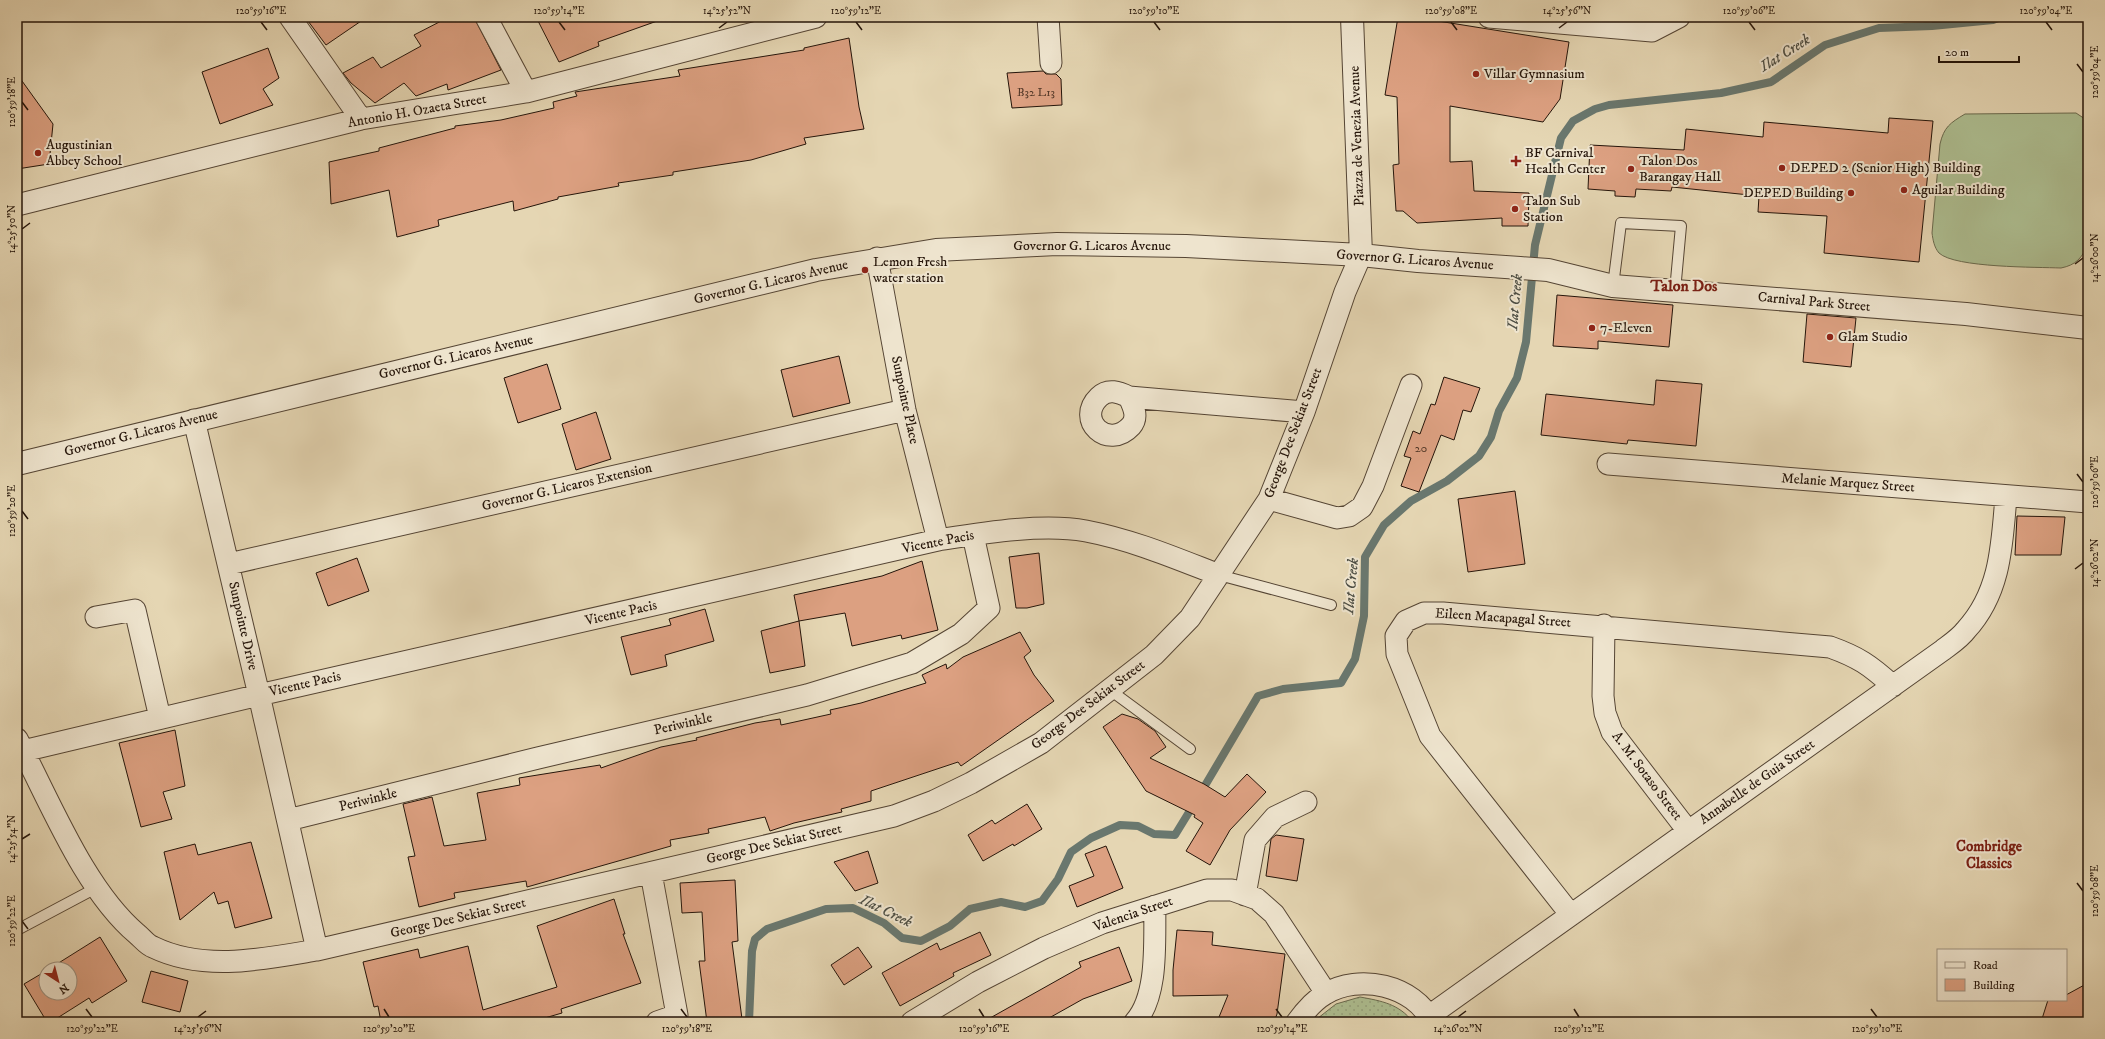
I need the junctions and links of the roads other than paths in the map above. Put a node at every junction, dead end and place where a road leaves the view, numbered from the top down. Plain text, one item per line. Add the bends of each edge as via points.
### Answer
1 (290, 17) edge
2 (486, 17) edge
3 (816, 17) edge
4 (1048, 17) edge
5 (1352, 17) edge
6 (1489, 17) edge
7 (1679, 17) edge
8 (1530, 19) edge
9 (1051, 63) dead end
10 (526, 92) junction
11 (361, 119) junction
12 (17, 205) edge
13 (1361, 255) junction
14 (877, 258) junction
15 (1542, 270) joint
16 (1613, 286) junction
17 (1675, 291) junction
18 (2088, 328) edge
19 (1411, 385) dead end
20 (1129, 397) dead end
21 (905, 410) junction
22 (1304, 412) junction
23 (194, 420) junction
24 (17, 464) edge
25 (1608, 464) dead end
26 (2006, 496) junction
27 (1269, 499) junction
28 (2088, 502) edge
29 (973, 535) junction
30 (938, 540) junction
31 (229, 564) junction
32 (1219, 575) junction
33 (1331, 605) dead end
34 (96, 617) dead end
35 (1604, 625) junction
36 (1893, 686) junction
37 (1110, 690) junction
38 (260, 695) junction
39 (160, 718) junction
40 (20, 745) edge
41 (1190, 749) dead end
42 (1306, 802) dead end
43 (288, 820) junction
44 (1688, 831) junction
45 (650, 873) junction
46 (96, 888) junction
47 (1245, 895) junction
48 (1155, 906) junction
49 (1571, 915) junction
50 (17, 930) edge
51 (317, 950) junction
52 (1326, 993) junction
53 (1430, 1019) edge
54 (657, 1022) edge
55 (912, 1022) edge
56 (1135, 1022) edge
57 (1297, 1022) edge

1 - 11 street
2 - 10 street
3 - 10 street, Antonio H. Ozaeta Street
4 - 9 street
5 - 13 street, Piazza de Venezia Avenue
6 - 8 street
7 - 8 street via 1652,31
10 - 11 street, Antonio H. Ozaeta Street
11 - 12 street, Antonio H. Ozaeta Street
13 - 14 street, Governor G. Licaros Avenue via 1186,246 1057,244 936,250
13 - 15 street, Governor G. Licaros Avenue
13 - 22 street, George Dee Sekiat Street via 1345,292
14 - 21 street, Sunpointe Place
14 - 23 street, Governor G. Licaros Avenue via 809,272
15 - 16 street, Carnival Park Street
16 - 17 street, Carnival Park Street
16 - 17 lane via 1621,223 1681,226
17 - 18 street, Carnival Park Street via 1966,314
19 - 27 street via 1373,486 1362,507 1349,516 1337,518
20 - 22 street
21 - 30 street, Sunpointe Place
21 - 31 street, Governor G. Licaros Extension
22 - 27 street, George Dee Sekiat Street
23 - 24 street, Governor G. Licaros Avenue
23 - 31 street, Sunpointe Drive
25 - 26 street, Melanie Marquez Street
26 - 28 street, Melanie Marquez Street
26 - 36 street, Annabelle de Guia Street via 2000,558 1994,584 1984,609 1966,631
27 - 32 street, George Dee Sekiat Street
29 - 30 street, Vicente Pacis
29 - 32 street, Vicente Pacis via 1038,529 1085,531 1141,545
29 - 43 street, Periwinkle via 989,608 960,634 912,663 806,695
30 - 38 street, Vicente Pacis
31 - 38 street, Sunpointe Drive
32 - 33 lane
32 - 37 street, George Dee Sekiat Street via 1190,618 1154,655
34 - 39 street via 134,610
35 - 36 street, Eileen Macapagal Street via 1830,647 1855,655
35 - 44 street, A. M. Sotaso Street via 1603,696 1605,713 1612,732
35 - 49 street, Eileen Macapagal Street via 1443,612 1424,613 1406,621 1396,636 1397,654 1430,736
36 - 44 street, Annabelle de Guia Street
37 - 41 lane
37 - 45 street, George Dee Sekiat Street via 1041,743 934,801 894,816
38 - 39 street, Vicente Pacis
38 - 43 street, Sunpointe Drive
39 - 40 street, Vicente Pacis
40 - 46 street, George Dee Sekiat Street
42 - 47 street via 1275,818 1256,840
43 - 51 street, Sunpointe Drive
44 - 49 street, Annabelle de Guia Street
45 - 51 street, George Dee Sekiat Street
45 - 54 street via 677,1015
46 - 50 lane
46 - 51 street, George Dee Sekiat Street via 126,925 152,947 187,958 240,962
47 - 48 street, Valencia Street via 1232,890 1207,890
47 - 52 street, Valencia Street via 1257,899 1274,914
48 - 55 street, Valencia Street via 1102,923 1044,948 978,982
48 - 56 street via 1150,992
49 - 53 street, Annabelle de Guia Street
52 - 53 street via 1353,984 1382,985 1408,996
52 - 57 street via 1308,1007

